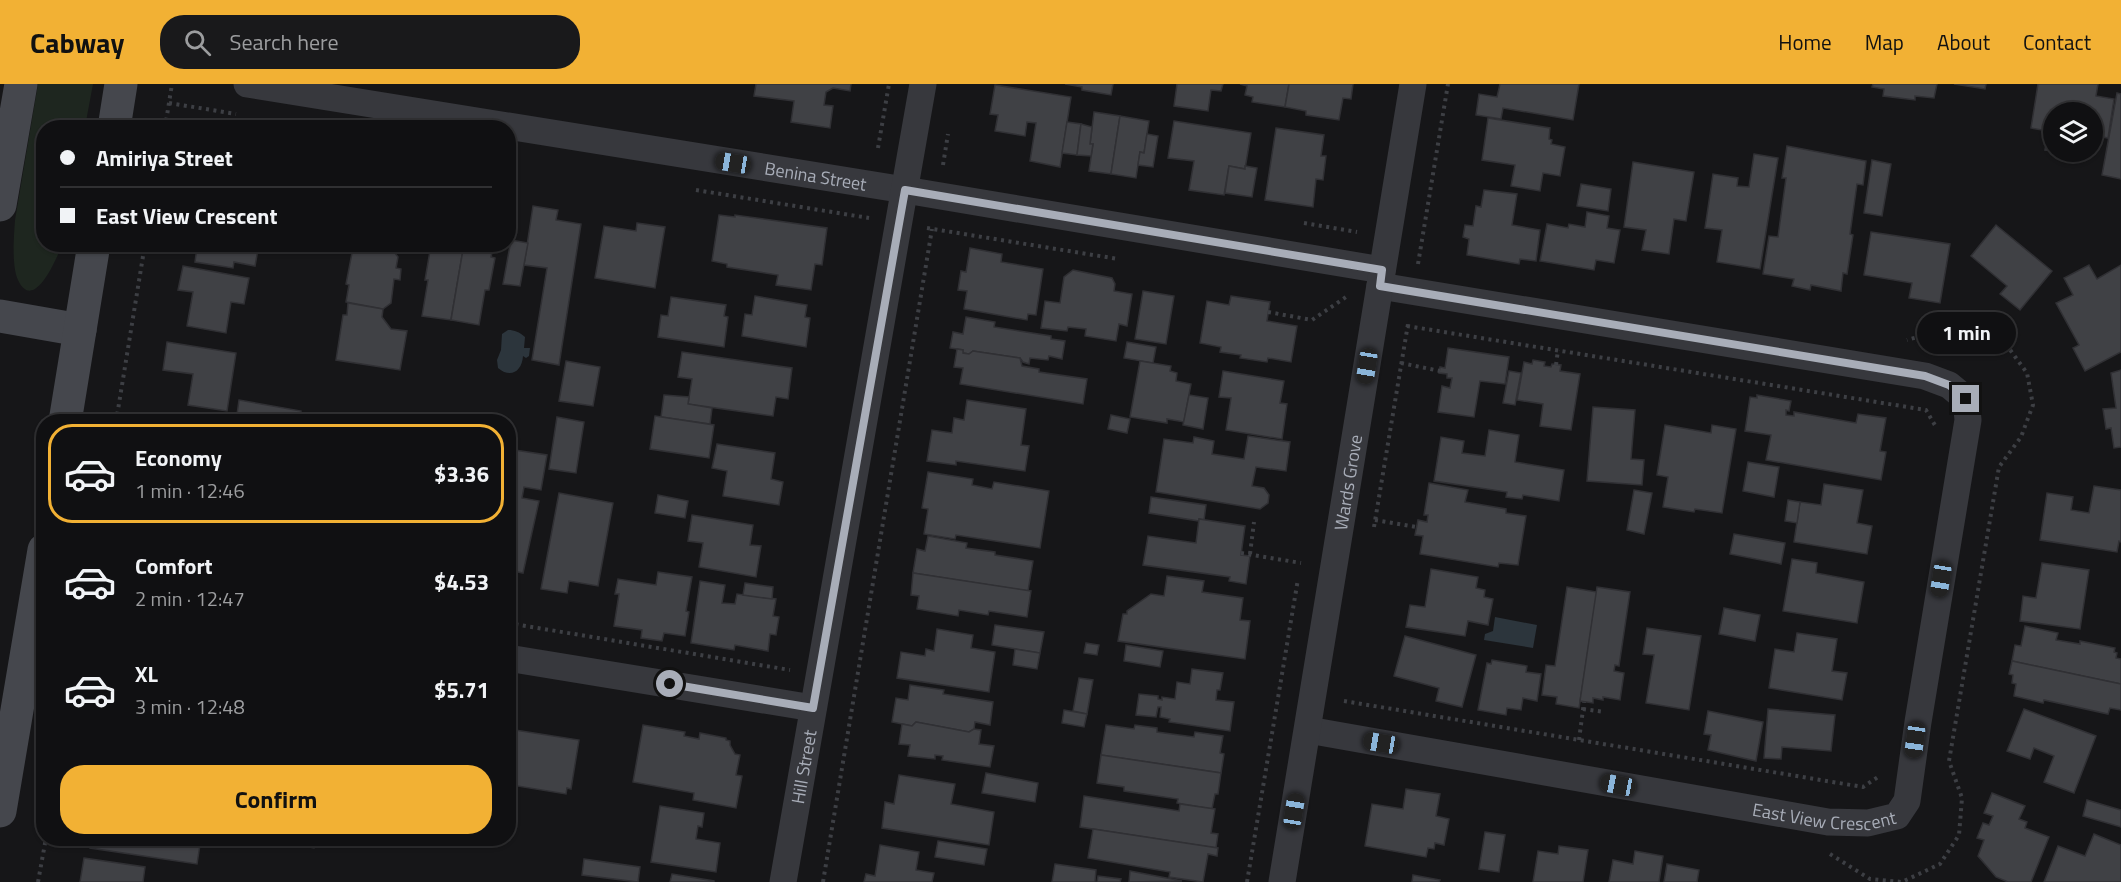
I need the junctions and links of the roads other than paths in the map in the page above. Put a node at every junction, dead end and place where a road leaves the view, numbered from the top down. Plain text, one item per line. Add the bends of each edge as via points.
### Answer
1 (21, 84) edge
2 (122, 84) edge
3 (247, 84) edge
4 (923, 84) edge
5 (1413, 84) edge
6 (115, 120) edge
7 (470, 120) edge
8 (516, 127) edge
9 (905, 190) junction
10 (0, 205) edge
11 (93, 252) edge
12 (1381, 278) junction
13 (0, 316) edge
14 (80, 330) junction
15 (66, 414) edge
16 (36, 605) edge
17 (516, 659) edge
18 (813, 708) junction
19 (1308, 730) junction
20 (0, 811) edge
21 (783, 882) edge
22 (1282, 882) edge

1 - 10 main road
2 - 6 main road
3 - 7 street, Benina Street
4 - 9 street, Hill Street
5 - 12 street, Wards Grove
8 - 9 street, Benina Street
9 - 12 street, Benina Street
9 - 18 street, Hill Street
11 - 14 main road
12 - 19 street, Wards Grove
12 - 19 street, East View Crescent via 1413,292 1925,376 1949,385 1966,399 1968,420 1907,801 1897,816 1868,823 1828,822
13 - 14 main road
14 - 15 main road
16 - 20 main road
17 - 18 street
18 - 21 street, Hill Street
19 - 22 street, Wards Grove

